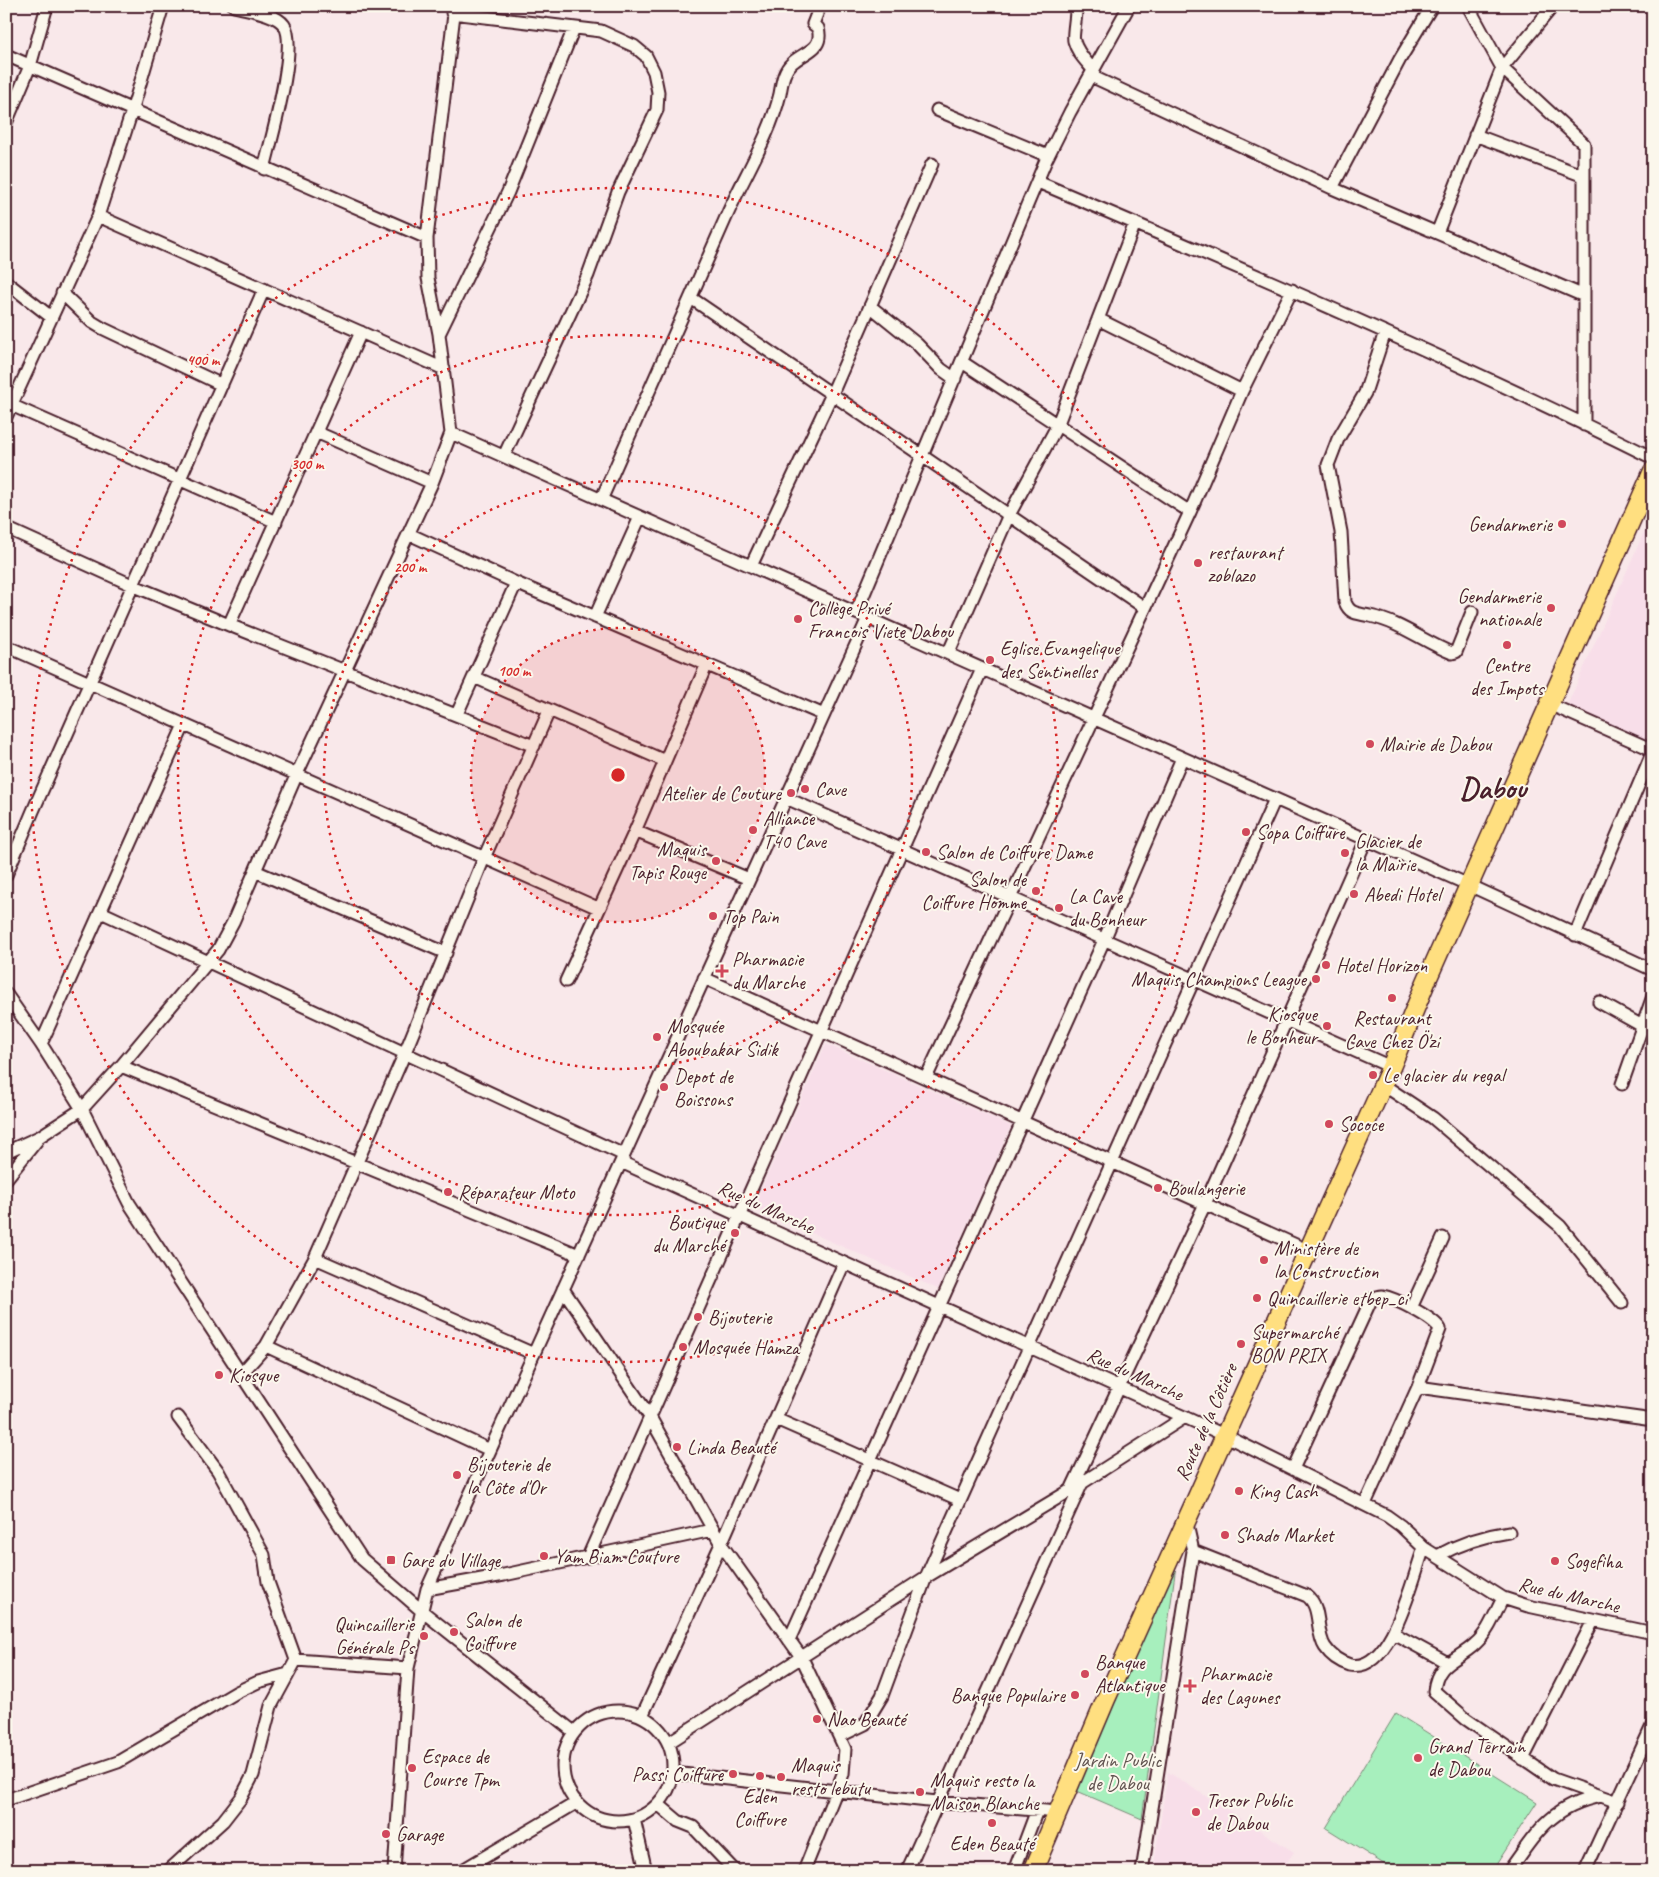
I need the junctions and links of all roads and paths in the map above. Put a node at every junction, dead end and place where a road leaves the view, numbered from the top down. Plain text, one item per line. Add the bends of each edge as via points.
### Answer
1 (46, 6) edge
2 (163, 6) edge
3 (234, 6) edge
4 (820, 6) edge
5 (1076, 6) edge
6 (1129, 6) edge
7 (1432, 6) edge
8 (1468, 6) edge
9 (1553, 6) edge
10 (453, 10) edge
11 (574, 28) junction
12 (6, 56) edge
13 (30, 66) junction
14 (1502, 68) junction
15 (1092, 73) junction
16 (937, 110) dead end
17 (132, 111) junction
18 (6, 123) edge
19 (1475, 134) junction
20 (1048, 156) junction
21 (932, 164) dead end
22 (264, 169) junction
23 (1584, 176) junction
24 (1038, 182) junction
25 (1332, 188) junction
26 (98, 216) junction
27 (1135, 223) junction
28 (1438, 233) junction
29 (427, 238) junction
30 (6, 282) edge
31 (264, 289) junction
32 (1292, 290) junction
33 (62, 293) junction
34 (1584, 296) junction
35 (691, 298) junction
36 (870, 306) junction
37 (51, 317) junction
38 (1098, 319) junction
39 (361, 332) junction
40 (1385, 332) junction
41 (439, 334) junction
42 (962, 362) junction
43 (444, 369) junction
44 (955, 378) junction
45 (222, 385) junction
46 (1242, 390) junction
47 (832, 396) junction
48 (11, 405) junction
49 (6, 417) edge
50 (1584, 424) junction
51 (1057, 426) junction
52 (316, 432) junction
53 (451, 433) junction
54 (504, 456) junction
55 (922, 457) junction
56 (1653, 458) edge
57 (1653, 471) edge
58 (181, 480) junction
59 (432, 484) junction
60 (602, 500) junction
61 (1190, 512) junction
62 (640, 516) junction
63 (1008, 517) junction
64 (276, 522) junction
65 (6, 528) edge
66 (409, 534) junction
67 (751, 566) junction
68 (516, 583) junction
69 (132, 585) junction
70 (1145, 608) junction
71 (1472, 612) dead end
72 (856, 613) junction
73 (595, 617) junction
74 (868, 618) junction
75 (228, 625) junction
76 (6, 646) edge
77 (948, 654) junction
78 (706, 666) junction
79 (982, 669) junction
80 (347, 670) junction
81 (474, 677) junction
82 (90, 682) junction
83 (1549, 704) junction
84 (549, 711) junction
85 (457, 714) junction
86 (824, 715) junction
87 (1093, 718) junction
88 (184, 725) junction
89 (534, 746) junction
90 (1653, 751) edge
91 (1182, 758) junction
92 (665, 761) junction
93 (296, 776) junction
94 (786, 798) junction
95 (1275, 799) junction
96 (635, 831) junction
97 (1366, 840) junction
98 (901, 850) junction
99 (484, 858) junction
100 (255, 871) junction
101 (6, 875) edge
102 (749, 879) junction
103 (1469, 885) junction
104 (1009, 898) junction
105 (598, 908) junction
106 (101, 912) junction
107 (1574, 935) junction
108 (1104, 940) junction
109 (446, 953) junction
110 (208, 963) junction
111 (1653, 970) edge
112 (704, 978) junction
113 (1194, 979) junction
114 (566, 981) dead end
115 (6, 994) edge
116 (1653, 996) edge
117 (1599, 1002) dead end
118 (11, 1013) edge
119 (1286, 1020) junction
120 (1642, 1026) junction
121 (821, 1031) junction
122 (1653, 1032) edge
123 (41, 1044) junction
124 (404, 1055) junction
125 (121, 1066) junction
126 (1390, 1067) junction
127 (926, 1078) junction
128 (1382, 1084) junction
129 (1622, 1084) dead end
130 (82, 1109) junction
131 (1021, 1121) junction
132 (39, 1137) junction
133 (6, 1152) edge
134 (623, 1158) junction
135 (356, 1162) junction
136 (1113, 1162) junction
137 (6, 1178) edge
138 (1205, 1204) junction
139 (739, 1215) junction
140 (1443, 1238) dead end
141 (1307, 1250) junction
142 (579, 1255) junction
143 (315, 1258) junction
144 (844, 1263) junction
145 (564, 1289) junction
146 (1622, 1304) dead end
147 (938, 1306) junction
148 (1411, 1308) junction
149 (266, 1346) junction
150 (1031, 1347) junction
151 (534, 1354) junction
152 (242, 1373) junction
153 (1119, 1387) junction
154 (1418, 1387) junction
155 (178, 1417) dead end
156 (650, 1417) junction
157 (1185, 1417) junction
158 (776, 1419) junction
159 (1653, 1420) edge
160 (1224, 1435) junction
161 (490, 1450) junction
162 (870, 1460) junction
163 (1293, 1469) junction
164 (1082, 1483) junction
165 (1071, 1490) junction
166 (960, 1500) junction
167 (1365, 1504) junction
168 (1186, 1519) junction
169 (712, 1530) junction
170 (1509, 1532) dead end
171 (721, 1544) junction
172 (1424, 1548) junction
173 (1193, 1551) junction
174 (1437, 1556) junction
175 (588, 1557) junction
176 (926, 1577) junction
177 (427, 1589) junction
178 (1503, 1598) junction
179 (422, 1611) junction
180 (1593, 1621) junction
181 (1393, 1633) junction
182 (1653, 1633) edge
183 (789, 1640) junction
184 (802, 1658) junction
185 (296, 1660) junction
186 (1446, 1662) junction
187 (408, 1668) junction
188 (288, 1674) junction
189 (642, 1716) junction
190 (1653, 1724) edge
191 (574, 1732) junction
192 (840, 1736) junction
193 (668, 1743) junction
194 (1523, 1759) junction
195 (673, 1773) junction
196 (834, 1790) junction
197 (1605, 1796) junction
198 (6, 1800) edge
199 (937, 1802) junction
200 (1618, 1802) junction
201 (576, 1803) junction
202 (658, 1804) junction
203 (1037, 1810) junction
204 (1058, 1812) junction
205 (634, 1819) junction
206 (1021, 1854) junction
207 (1035, 1867) edge
208 (168, 1871) edge
209 (394, 1871) edge
210 (461, 1871) edge
211 (646, 1871) edge
212 (735, 1871) edge
213 (804, 1871) edge
214 (907, 1871) edge
215 (1014, 1871) edge
216 (1142, 1871) edge
217 (1509, 1871) edge
218 (1585, 1871) edge

1 - 13 street
2 - 17 street
3 - 22 street via 267,15 283,24 288,31 287,70
4 - 35 street via 813,24 820,35 817,47 792,63 784,75 777,107
5 - 15 street via 1073,40
6 - 15 street
7 - 25 street via 1400,59
8 - 14 street
9 - 14 street
10 - 11 street
10 - 29 street
11 - 41 street via 508,192
11 - 54 street via 601,31 634,46 646,56 656,78 657,110 618,192 588,274
12 - 13 street
13 - 17 street
13 - 18 street
14 - 19 street
14 - 23 street via 1584,144
15 - 20 street
15 - 25 street
16 - 20 street
17 - 22 street
17 - 26 street
19 - 23 street
19 - 28 street
20 - 24 street
21 - 36 street
22 - 29 street
23 - 34 street
24 - 27 street
24 - 42 street
25 - 28 street
26 - 31 street
26 - 33 street
27 - 32 street
27 - 38 street
28 - 34 street
29 - 41 street via 428,278
30 - 37 street
31 - 39 street
31 - 45 street
32 - 40 street
32 - 46 street
33 - 37 street
33 - 45 street via 102,328
34 - 50 street
35 - 47 street
35 - 60 street
36 - 44 street via 917,344 940,369
36 - 47 street
37 - 48 street
38 - 46 street
38 - 51 street
39 - 43 street
39 - 52 street
40 - 50 street
40 - 71 street via 1365,393 1338,439 1328,465 1340,532 1345,602 1354,613 1403,628 1452,653 1456,652
41 - 43 street
42 - 44 street
42 - 51 street
43 - 53 street
44 - 55 street
45 - 58 street
46 - 61 street
47 - 55 street
47 - 67 street
48 - 49 street
48 - 58 street
50 - 56 street
51 - 61 street
51 - 63 street
52 - 59 street
52 - 64 street
53 - 54 street
53 - 59 street
54 - 60 street
55 - 63 street
55 - 72 street
57 - 83 main road, Route de la Côtière
58 - 64 street
58 - 69 street
59 - 66 street
60 - 62 street
61 - 70 street
62 - 67 street
62 - 73 street
63 - 70 street
63 - 77 street
64 - 75 street
65 - 69 street
66 - 68 street
66 - 80 street
67 - 72 street
68 - 73 street
68 - 81 street
69 - 75 street
69 - 82 street
70 - 87 street
72 - 74 street
73 - 78 street
74 - 77 street
74 - 86 street
75 - 80 street
76 - 82 street
77 - 79 street
78 - 86 street
78 - 92 street
79 - 87 street
79 - 98 street
80 - 85 street
80 - 93 street
81 - 84 street
81 - 85 street
82 - 88 street
82 - 101 street
83 - 90 street
83 - 103 main road, Route de la Côtière
84 - 89 street
84 - 92 street
85 - 89 street
86 - 94 street
87 - 91 street
87 - 104 street
88 - 93 street
88 - 106 street
89 - 99 street
90 - 107 street
91 - 95 street
91 - 108 street
92 - 96 street
93 - 99 street
93 - 100 street
94 - 98 street
94 - 102 street
95 - 97 street
95 - 113 street
96 - 102 street
96 - 105 street
97 - 103 street
97 - 119 street
98 - 104 street
98 - 121 street
99 - 105 street
99 - 109 street
100 - 109 street
100 - 110 street via 233,922
102 - 112 street
103 - 107 street
103 - 126 main road, Route de la Côtière
104 - 108 street
104 - 127 street
105 - 114 street
106 - 110 street, Rue du Marche
106 - 123 street
107 - 111 street
108 - 113 street
108 - 131 street
109 - 124 street
110 - 124 street, Rue du Marche
110 - 125 street
112 - 121 street
112 - 134 street
113 - 119 street
113 - 136 street
115 - 118 street
116 - 120 street
117 - 120 street
118 - 123 street
119 - 126 street
119 - 138 street
120 - 122 street
120 - 129 street
121 - 127 street
121 - 139 street
123 - 130 street
124 - 134 street, Rue du Marche
124 - 135 street
125 - 130 street
125 - 135 street
126 - 128 main road, Route de la Côtière
127 - 131 street
128 - 141 main road, Route de la Côtière
128 - 146 street via 1433,1118 1560,1226
130 - 132 street
130 - 152 street via 129,1203
131 - 136 street
131 - 147 street
132 - 133 street
132 - 137 street
134 - 139 street, Rue du Marche
134 - 142 street
135 - 142 street
135 - 143 street
136 - 138 street
136 - 150 street
138 - 141 street
138 - 153 street
139 - 144 street, Rue du Marche
139 - 156 street
140 - 148 street
141 - 160 main road, Route de la Côtière
142 - 145 street
143 - 149 street
143 - 151 street
144 - 147 street, Rue du Marche
144 - 158 street
145 - 151 street
145 - 156 street
147 - 150 street, Rue du Marche
147 - 162 street
148 - 154 street via 1440,1329
148 - 163 street via 1384,1296 1371,1300
149 - 152 street
149 - 161 street
150 - 153 street, Rue du Marche
150 - 166 street
151 - 161 street
152 - 179 street via 362,1559
153 - 157 street, Rue du Marche
153 - 165 street
154 - 159 street
154 - 167 street
155 - 185 street via 218,1471 264,1555 271,1592
156 - 169 street
156 - 175 street
157 - 160 street, Rue du Marche
157 - 164 street
158 - 162 street
158 - 171 street
160 - 163 street, Rue du Marche
160 - 168 main road, Route de la Côtière
161 - 177 street
162 - 166 street
162 - 183 street
163 - 167 street, Rue du Marche
164 - 165 street
164 - 199 street
165 - 176 street
166 - 176 street
167 - 172 street, Rue du Marche via 1401,1526
168 - 173 street
168 - 204 main road, Route de la Côtière
169 - 171 street
169 - 175 street
170 - 174 street via 1475,1538
171 - 183 street
171 - 189 street
172 - 174 street, Rue du Marche
172 - 181 street
173 - 181 street via 1313,1600 1320,1638 1335,1658 1348,1664 1367,1663 1384,1648
173 - 216 street
174 - 178 street, Rue du Marche
175 - 177 street
176 - 184 street
176 - 192 street via 882,1696 865,1724
177 - 179 street
178 - 180 street, Rue du Marche
178 - 186 street via 1476,1644
179 - 187 street
179 - 191 street
180 - 182 street, Rue du Marche
180 - 194 street
181 - 186 street
183 - 184 street
184 - 192 street
184 - 193 street
185 - 187 street
185 - 188 street
186 - 194 street via 1434,1691
187 - 209 street
188 - 198 street via 237,1692 118,1762
188 - 208 street via 271,1706 253,1775 241,1798 222,1821
189 - 191 street via 624,1711 605,1712 588,1719
189 - 193 street via 658,1727
190 - 200 street
191 - 201 street via 565,1749 562,1768 566,1786
192 - 196 street via 846,1762
193 - 195 street
194 - 197 street via 1563,1784
195 - 196 street
195 - 202 street via 668,1790
196 - 199 street
196 - 213 street
197 - 200 street
197 - 217 street via 1577,1801 1557,1813 1529,1842
199 - 203 street
199 - 214 street
200 - 218 street
201 - 205 street via 602,1820
201 - 210 street
202 - 205 street
202 - 212 street via 678,1821 693,1827
203 - 204 street
203 - 206 street
204 - 207 main road, Route de la Côtière
205 - 211 street
206 - 207 street
206 - 215 street

